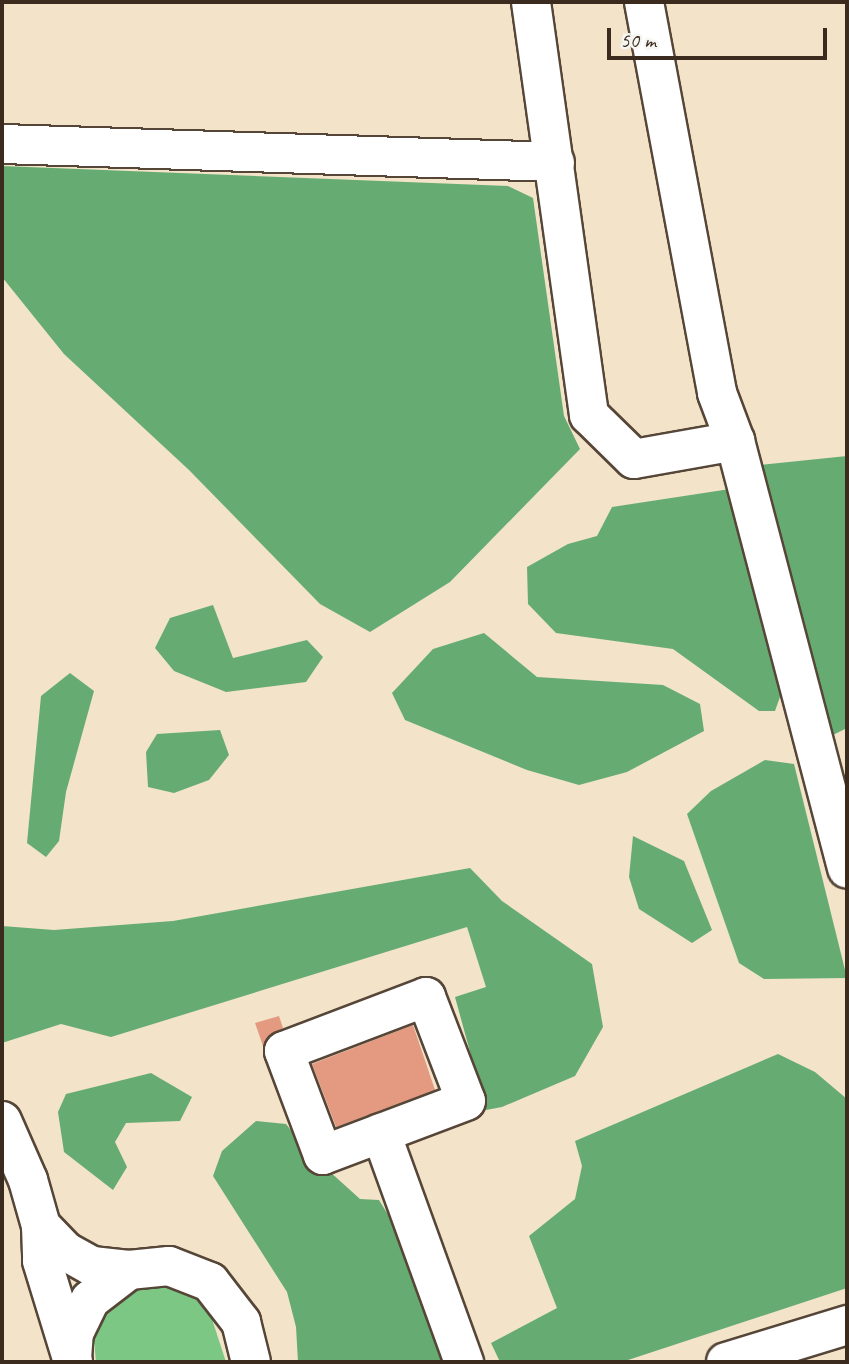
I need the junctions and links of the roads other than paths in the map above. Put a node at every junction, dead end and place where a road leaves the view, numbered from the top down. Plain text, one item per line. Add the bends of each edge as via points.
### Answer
1 (531, 2) edge
2 (644, 2) edge
3 (2, 144) edge
4 (555, 162) junction
5 (735, 441) junction
6 (847, 869) edge
7 (2, 1121) edge
8 (381, 1133) junction
9 (41, 1226) junction
10 (129, 1270) junction
11 (847, 1325) edge
12 (73, 1360) edge
13 (251, 1362) edge
14 (464, 1362) edge
15 (726, 1362) edge

1 - 4 street
2 - 5 street via 718,393
3 - 4 street
4 - 5 street via 589,415 634,459
5 - 6 street
7 - 9 street
8 - 8 street via 466,1101 426,997 284,1051 323,1155
8 - 14 street
9 - 10 street via 78,1261
9 - 12 street via 42,1261
10 - 12 street via 90,1300 74,1333
10 - 13 street via 169,1266 210,1282 241,1322
11 - 15 street

